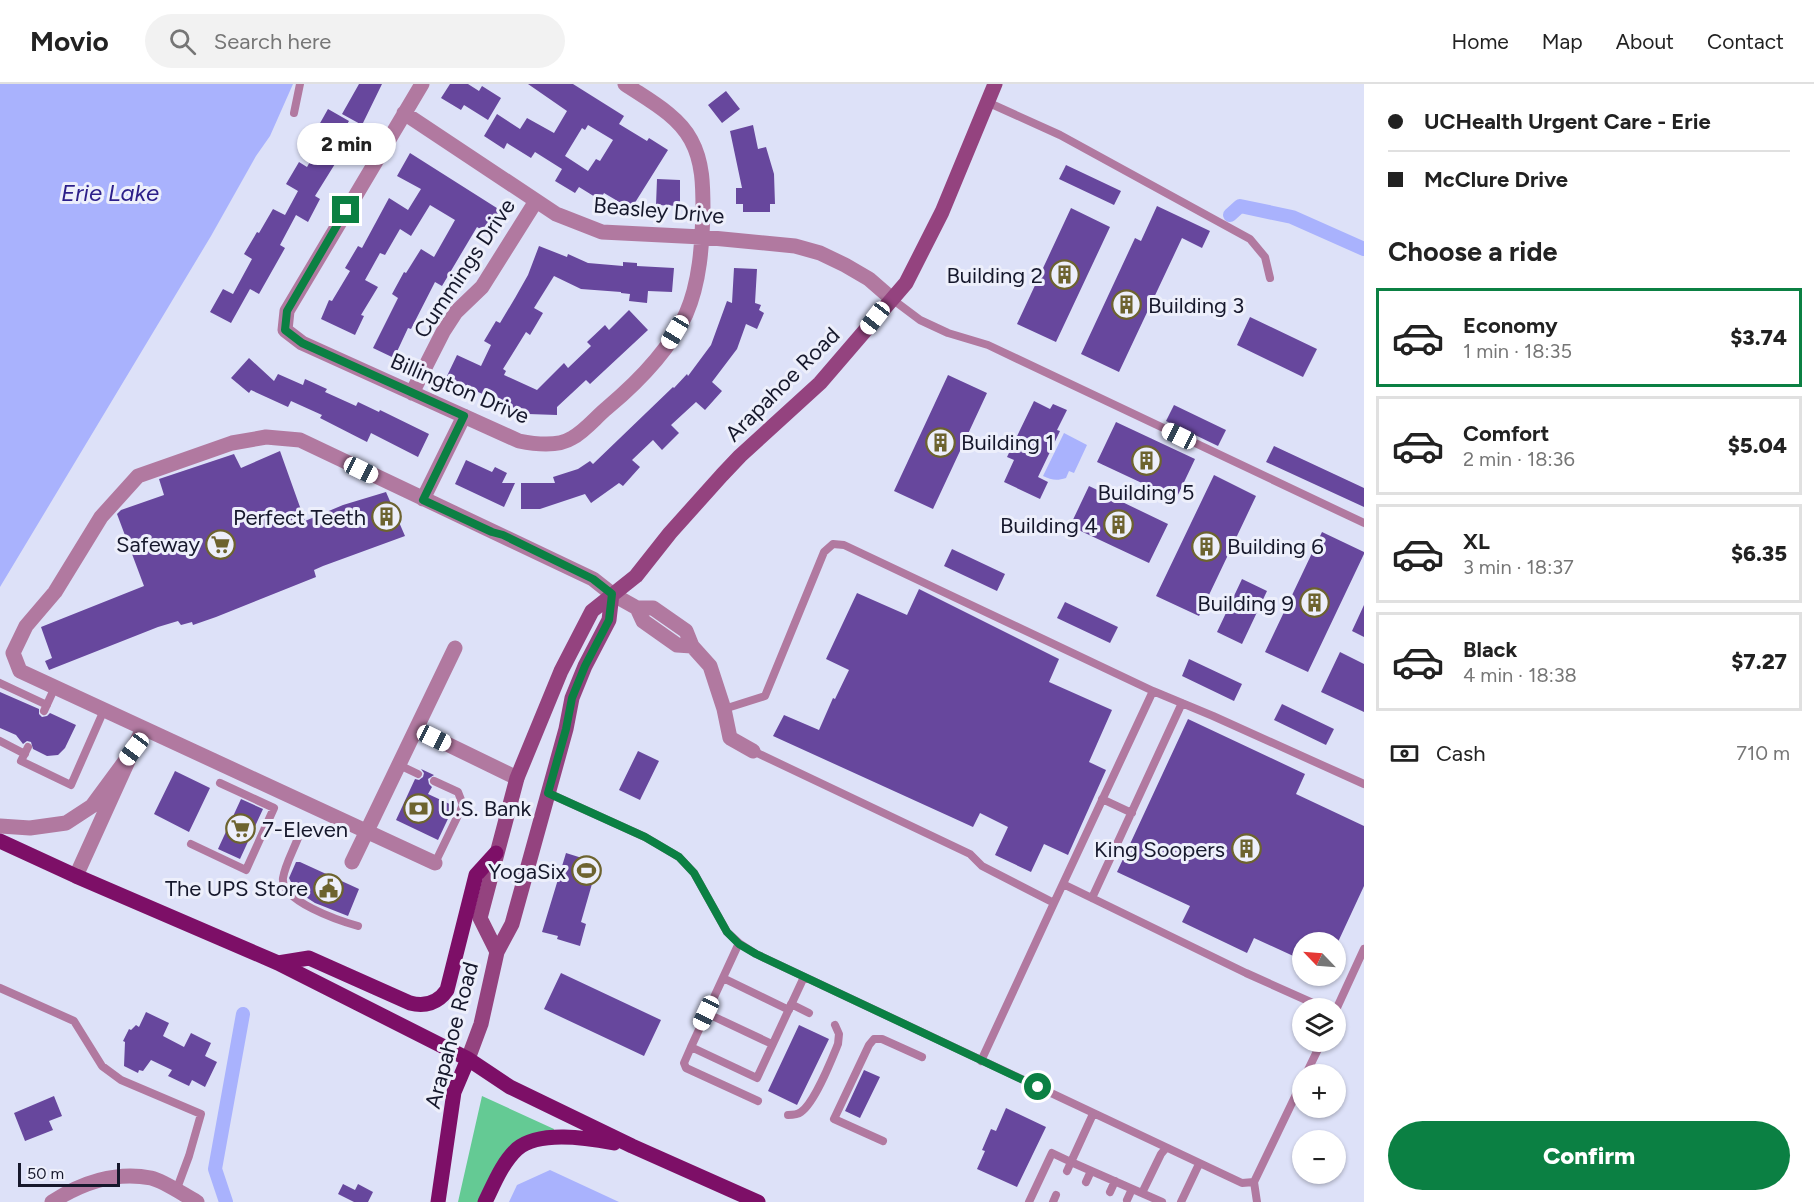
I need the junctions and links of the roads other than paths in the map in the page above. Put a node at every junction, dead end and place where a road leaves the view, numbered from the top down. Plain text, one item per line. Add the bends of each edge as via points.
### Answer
1 (300, 84) edge
2 (422, 84) edge
3 (625, 84) edge
4 (995, 84) edge
5 (987, 102) junction
6 (294, 112) dead end
7 (404, 113) junction
8 (536, 201) junction
9 (702, 237) junction
10 (1270, 278) dead end
11 (892, 299) junction
12 (412, 393) junction
13 (464, 416) junction
14 (423, 500) junction
15 (1364, 523) edge
16 (612, 594) junction
17 (455, 648) dead end
18 (0, 683) edge
19 (56, 687) junction
20 (1153, 691) junction
21 (1182, 703) junction
22 (724, 709) junction
23 (104, 710) junction
24 (143, 728) junction
25 (416, 729) junction
26 (0, 741) edge
27 (134, 749) junction
28 (753, 751) joint
29 (399, 765) junction
30 (418, 774) dead end
31 (517, 778) junction
32 (434, 781) dead end
33 (220, 783) dead end
34 (1364, 784) edge
35 (548, 793) junction
36 (1102, 800) junction
37 (1132, 813) junction
38 (0, 826) edge
39 (366, 832) junction
40 (298, 838) dead end
41 (0, 840) edge
42 (191, 844) dead end
43 (496, 853) junction
44 (352, 862) dead end
45 (435, 863) joint
46 (76, 876) junction
47 (1063, 884) junction
48 (1092, 898) junction
49 (1054, 903) junction
50 (358, 926) dead end
51 (739, 944) junction
52 (1364, 949) edge
53 (497, 952) junction
54 (278, 963) junction
55 (804, 977) junction
56 (723, 978) junction
57 (0, 988) edge
58 (1302, 998) edge
59 (1341, 998) edge
60 (790, 1007) junction
61 (706, 1013) junction
62 (809, 1013) dead end
63 (835, 1026) dead end
64 (772, 1044) junction
65 (691, 1047) junction
66 (922, 1057) dead end
67 (468, 1059) junction
68 (981, 1061) junction
69 (758, 1101) dead end
70 (1292, 1103) edge
71 (1094, 1114) junction
72 (788, 1115) dead end
73 (883, 1141) dead end
74 (632, 1146) junction
75 (1166, 1149) junction
76 (1071, 1162) junction
77 (1199, 1164) junction
78 (1067, 1171) dead end
79 (1091, 1171) junction
80 (1115, 1181) junction
81 (1086, 1182) dead end
82 (1254, 1182) junction
83 (1132, 1189) junction
84 (176, 1191) junction
85 (1110, 1192) dead end
86 (1142, 1193) junction
87 (1127, 1200) dead end
88 (1157, 1201) edge
89 (52, 1202) edge
90 (196, 1202) edge
91 (438, 1202) edge
92 (485, 1202) edge
93 (758, 1202) edge
94 (1029, 1202) edge
95 (1181, 1202) edge
96 (1257, 1202) edge

1 - 6 lane
2 - 7 street
3 - 9 street, Billington Drive via 673,118 690,138 703,182
4 - 5 main road, Arapahoe Road
5 - 10 lane via 1060,135 1250,239 1265,257
5 - 11 main road, Arapahoe Road via 927,244 906,283
7 - 8 street, Beasley Drive
7 - 12 street, Billington Drive via 287,311 285,330 302,343
8 - 9 street, Beasley Drive via 556,214 602,232
8 - 12 street, Cummings Drive via 482,287 456,312 443,332
9 - 11 street, Beasley Drive via 795,246 820,253 869,279
9 - 13 street, Billington Drive via 698,272 686,314 664,350 631,388 572,439 541,445 519,441
11 - 15 lane via 920,320 988,345
11 - 16 main road, Arapahoe Road via 833,370 740,456 636,576
12 - 13 street, Billington Drive
13 - 14 street
14 - 16 street via 593,579
14 - 19 street via 300,440 266,437 232,443 138,476 101,517 55,592 26,626 13,653 20,671
16 - 22 street via 637,608 643,621 677,645 693,646 710,666
16 - 31 main road, Arapahoe Road via 592,611 561,671
16 - 35 main road, Arapahoe Road via 609,620 572,698
17 - 25 street
18 - 19 lane via 46,708
19 - 23 street
20 - 21 lane
20 - 22 lane via 844,545 833,544 824,552 765,696
20 - 36 lane
21 - 34 lane
21 - 37 lane
22 - 28 street via 730,738
23 - 24 street
23 - 26 lane via 70,785 21,761 26,750
24 - 27 street
24 - 39 street
25 - 29 street
25 - 31 street
27 - 38 street via 92,806 66,823 30,828
27 - 46 street
28 - 49 lane via 970,854 982,866
29 - 30 lane
29 - 39 street
31 - 43 main road, Arapahoe Road
32 - 45 lane via 458,792 463,805
33 - 42 lane via 274,808 246,870
35 - 51 lane via 645,837 679,857 690,867 727,932
35 - 53 main road, Arapahoe Road via 512,924
36 - 37 lane
36 - 47 lane
37 - 48 lane
39 - 44 street
39 - 45 street
40 - 50 lane via 283,879 284,888 292,898
41 - 46 main road
43 - 53 main road, Arapahoe Road via 480,918
43 - 54 main road via 476,875 447,990 437,1000 421,1005 410,1003 309,958
46 - 54 main road
47 - 48 lane
47 - 49 lane
48 - 58 lane
49 - 68 lane
51 - 55 lane
51 - 56 lane
52 - 59 lane
53 - 67 main road, Arapahoe Road via 481,1024
54 - 67 main road
55 - 60 lane
55 - 68 lane
56 - 60 lane
56 - 61 lane
57 - 84 lane via 74,1021 102,1066 120,1080 201,1114
60 - 62 lane
60 - 64 lane
61 - 64 lane
61 - 65 lane
63 - 72 lane via 838,1044 811,1101 802,1112
64 - 65 lane via 757,1078
65 - 69 lane via 684,1063 686,1068
66 - 73 lane via 882,1039 874,1039 868,1045 834,1119
67 - 74 main road via 510,1087
67 - 91 main road, Arapahoe Road via 454,1092
68 - 71 lane
70 - 82 lane
71 - 75 lane
71 - 76 lane
74 - 92 main road via 545,1137 526,1143 505,1165
74 - 93 main road
75 - 77 lane
75 - 86 lane
76 - 78 lane
76 - 79 lane
76 - 94 lane via 1052,1153
77 - 82 lane via 1242,1183
77 - 95 lane
79 - 80 lane
79 - 81 lane
80 - 83 lane
80 - 85 lane
82 - 96 lane
83 - 86 lane
83 - 87 lane
84 - 89 street via 152,1178 124,1177 96,1180
84 - 90 street
86 - 88 lane

